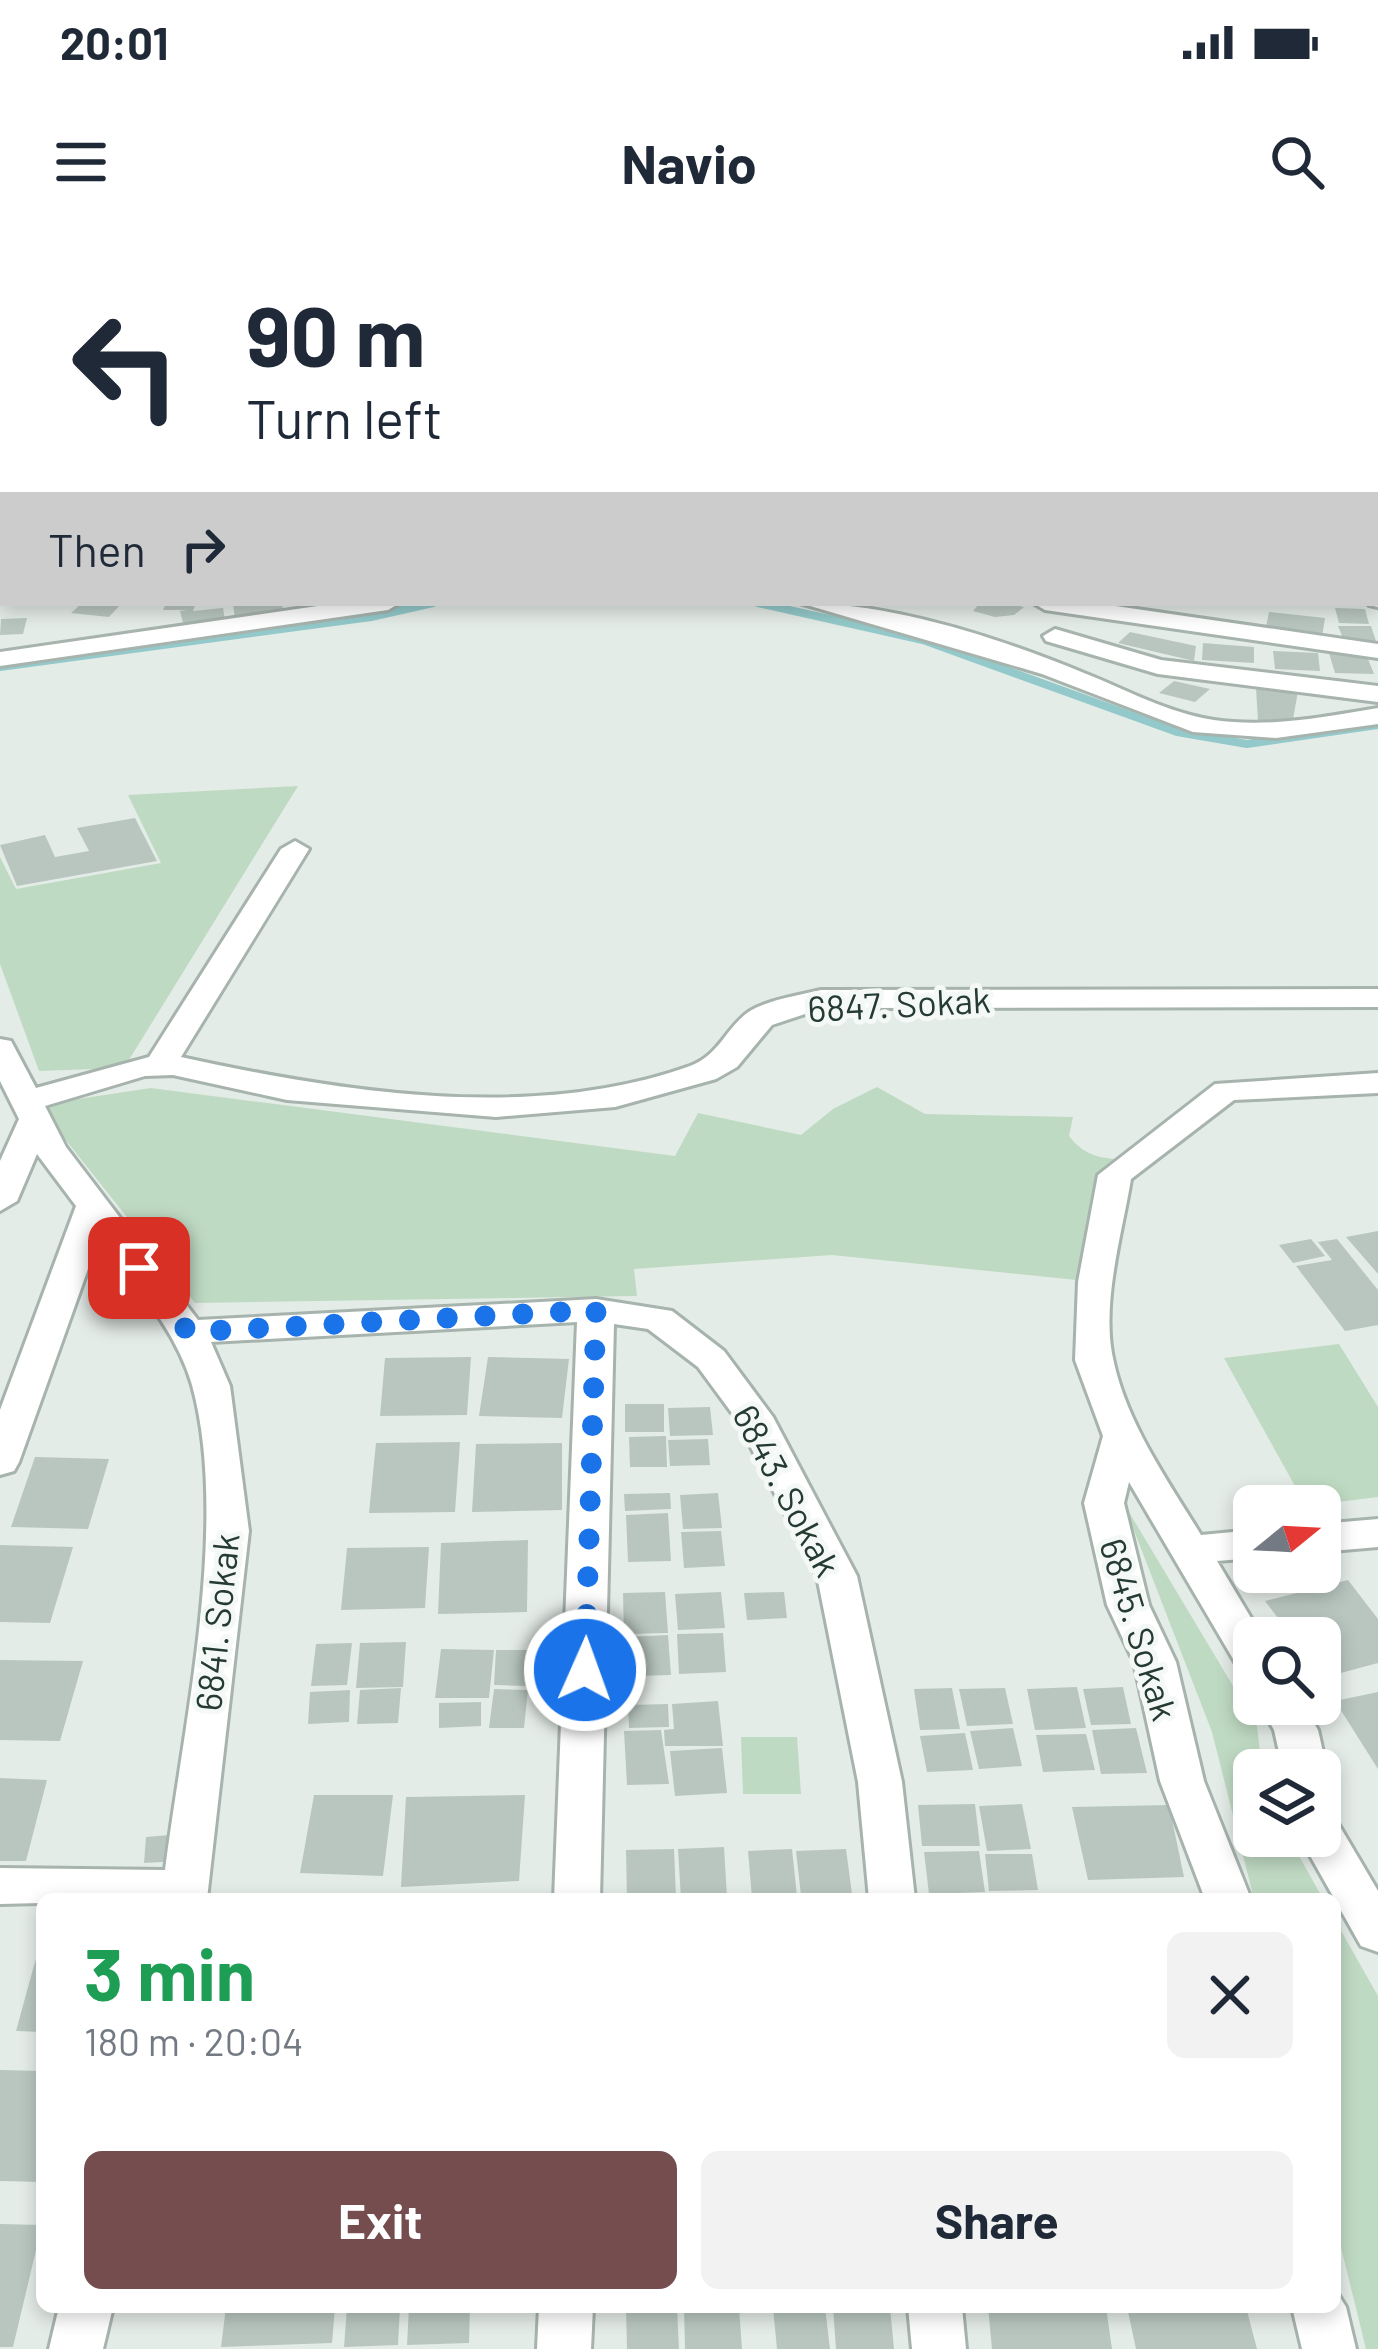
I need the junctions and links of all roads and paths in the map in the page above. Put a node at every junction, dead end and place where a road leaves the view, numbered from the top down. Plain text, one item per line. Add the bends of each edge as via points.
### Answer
1 (367, 606) edge
2 (825, 606) edge
3 (1066, 606) edge
4 (1055, 636) dead end
5 (1378, 651) edge
6 (0, 659) edge
7 (1378, 694) edge
8 (1378, 716) edge
9 (295, 849) dead end
10 (1378, 998) edge
11 (0, 1048) edge
12 (159, 1066) junction
13 (1378, 1083) edge
14 (30, 1111) junction
15 (0, 1202) edge
16 (93, 1206) junction
17 (596, 1310) junction
18 (188, 1332) junction
19 (1122, 1436) junction
20 (0, 1462) edge
21 (1378, 1533) edge
22 (1341, 1536) edge
23 (1233, 1546) edge
24 (1190, 1550) junction
25 (1233, 1623) edge
26 (1334, 1857) edge
27 (0, 1886) edge
28 (185, 1893) edge
29 (577, 1893) edge
30 (891, 1893) edge
31 (1226, 1893) edge
32 (1378, 1933) edge
33 (85, 2313) edge
34 (566, 2313) edge
35 (936, 2313) edge
36 (1320, 2313) edge
37 (76, 2349) edge
38 (564, 2349) edge
39 (939, 2349) edge
40 (1329, 2349) edge

1 - 6 street
2 - 8 street via 934,632 1214,728 1293,731
3 - 5 street
4 - 7 street via 1158,668
9 - 12 street
10 - 12 street, 6847. Sokak via 821,999 760,1018 726,1060 705,1072 615,1097 496,1107 287,1090 204,1068
11 - 14 street, 6841. Sokak
12 - 14 street, 6847. Sokak
13 - 19 street via 1226,1090 1114,1174 1096,1282 1094,1360
14 - 15 street
14 - 16 street, 6841. Sokak
16 - 18 street, 6841. Sokak
16 - 20 street
17 - 18 street, 6843. Sokak
17 - 29 street
17 - 30 street, 6843. Sokak via 659,1318 711,1359 754,1418 837,1576 880,1782
18 - 28 street, 6841. Sokak via 212,1386 230,1531
19 - 24 street
19 - 31 street, 6845. Sokak via 1104,1503 1128,1605 1155,1662 1182,1781
21 - 22 street
23 - 24 street
24 - 25 street
26 - 32 street
27 - 28 street
33 - 37 street
34 - 38 street
35 - 39 street
36 - 40 street

